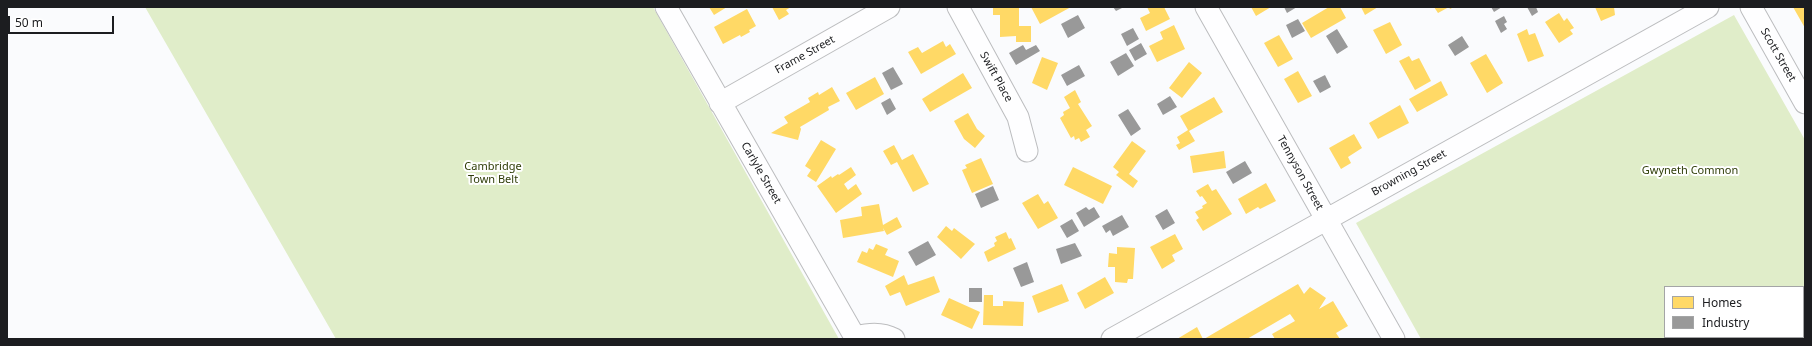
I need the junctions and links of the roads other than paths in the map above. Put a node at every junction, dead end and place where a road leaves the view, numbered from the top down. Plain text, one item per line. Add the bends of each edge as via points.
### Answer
1 (666, 7) edge
2 (889, 7) edge
3 (958, 7) edge
4 (1206, 7) edge
5 (1708, 7) edge
6 (1751, 7) edge
7 (1805, 102) edge
8 (720, 103) junction
9 (1027, 151) dead end
10 (1326, 219) junction
11 (855, 338) edge
12 (894, 339) edge
13 (1112, 339) edge
14 (1394, 339) edge

1 - 8 street, Carlyle Street
2 - 8 street, Frame Street
3 - 9 street, Swift Place via 1018,117
4 - 10 street, Tennyson Street
5 - 10 street, Browning Street
6 - 7 street, Scott Street
8 - 11 street, Carlyle Street
10 - 13 street, Browning Street
10 - 14 street, Tennyson Street
11 - 12 street via 869,334 888,335

